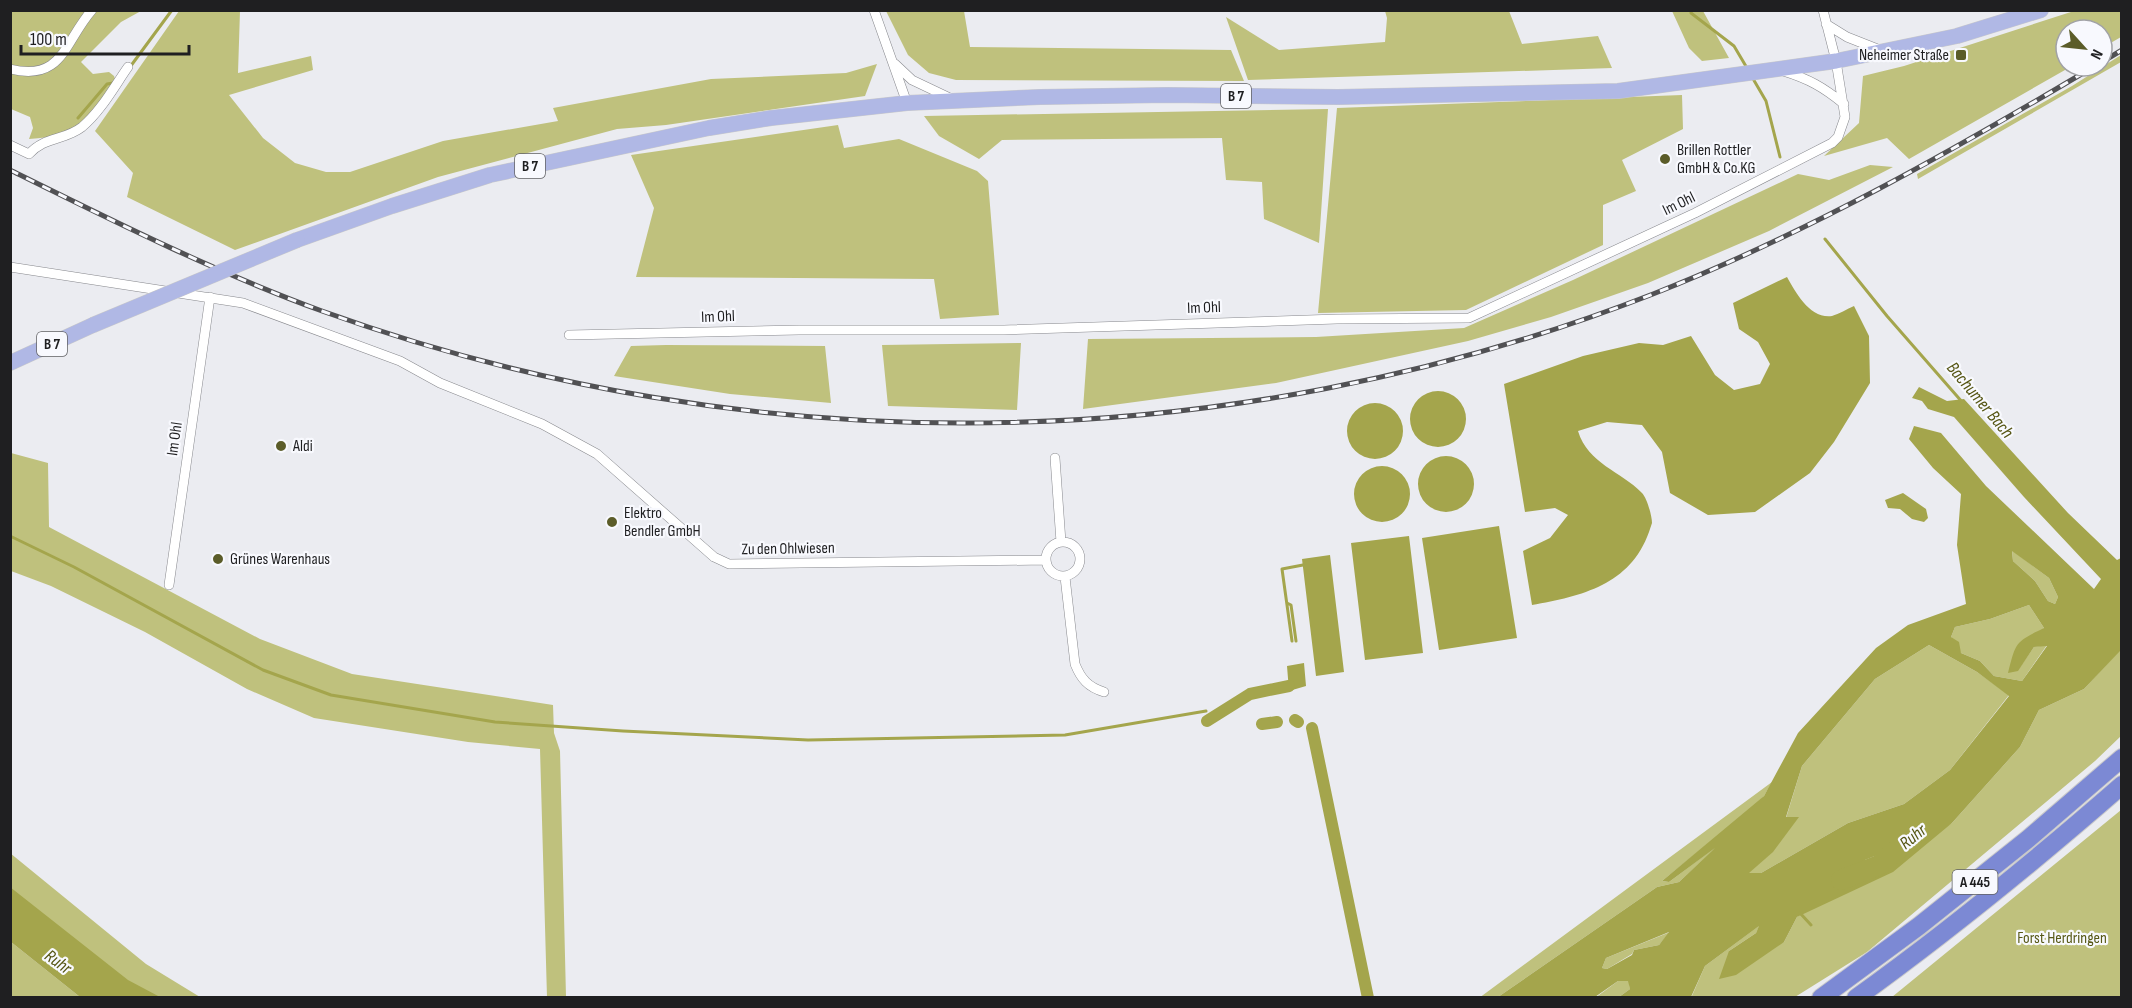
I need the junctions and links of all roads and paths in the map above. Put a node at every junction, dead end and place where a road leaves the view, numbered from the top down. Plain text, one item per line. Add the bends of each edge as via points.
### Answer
1 (92, 10) edge
2 (874, 10) edge
3 (1823, 10) edge
4 (2041, 10) edge
5 (1826, 24) junction
6 (1886, 51) junction
7 (1836, 62) junction
8 (893, 63) junction
9 (128, 67) dead end
10 (10, 69) edge
11 (1780, 70) junction
12 (957, 101) junction
13 (907, 103) junction
14 (1844, 104) junction
15 (10, 145) edge
16 (10, 267) edge
17 (210, 297) junction
18 (569, 335) dead end
19 (10, 363) edge
20 (1055, 458) dead end
21 (1061, 542) junction
22 (1046, 560) junction
23 (1065, 577) junction
24 (170, 585) dead end
25 (1104, 692) dead end
26 (2121, 758) edge
27 (2121, 785) edge
28 (1821, 998) edge
29 (1856, 998) edge

1 - 10 street via 56,62 43,71
2 - 8 street
3 - 5 street
4 - 6 main road, B 7 via 1957,36
5 - 6 street via 1863,44
5 - 7 street
6 - 7 main road, B 7
7 - 11 main road, B 7
7 - 14 street
8 - 12 street via 912,80
8 - 13 street
9 - 15 street via 82,127 36,146 29,154
11 - 12 main road, B 7 via 1618,91
11 - 14 street via 1808,79
12 - 13 main road, B 7
13 - 19 main road, B 7, bridge via 709,128 490,175 297,240
14 - 18 street, Im Ohl via 1845,117 1838,137 1832,142 1695,213 1469,318 1004,330
16 - 17 street
17 - 22 street, Zu den Ohlwiesen via 243,303 378,352 440,383 542,424 597,454 714,557 729,564
17 - 24 street, Im Ohl
20 - 21 street
21 - 22 street via 1052,546
21 - 23 street via 1076,547 1081,557 1075,572
22 - 23 street via 1050,570
23 - 25 street via 1075,664 1080,677
26 - 28 highway, A 445 via 2028,839
27 - 29 highway, A 445 via 2040,856

